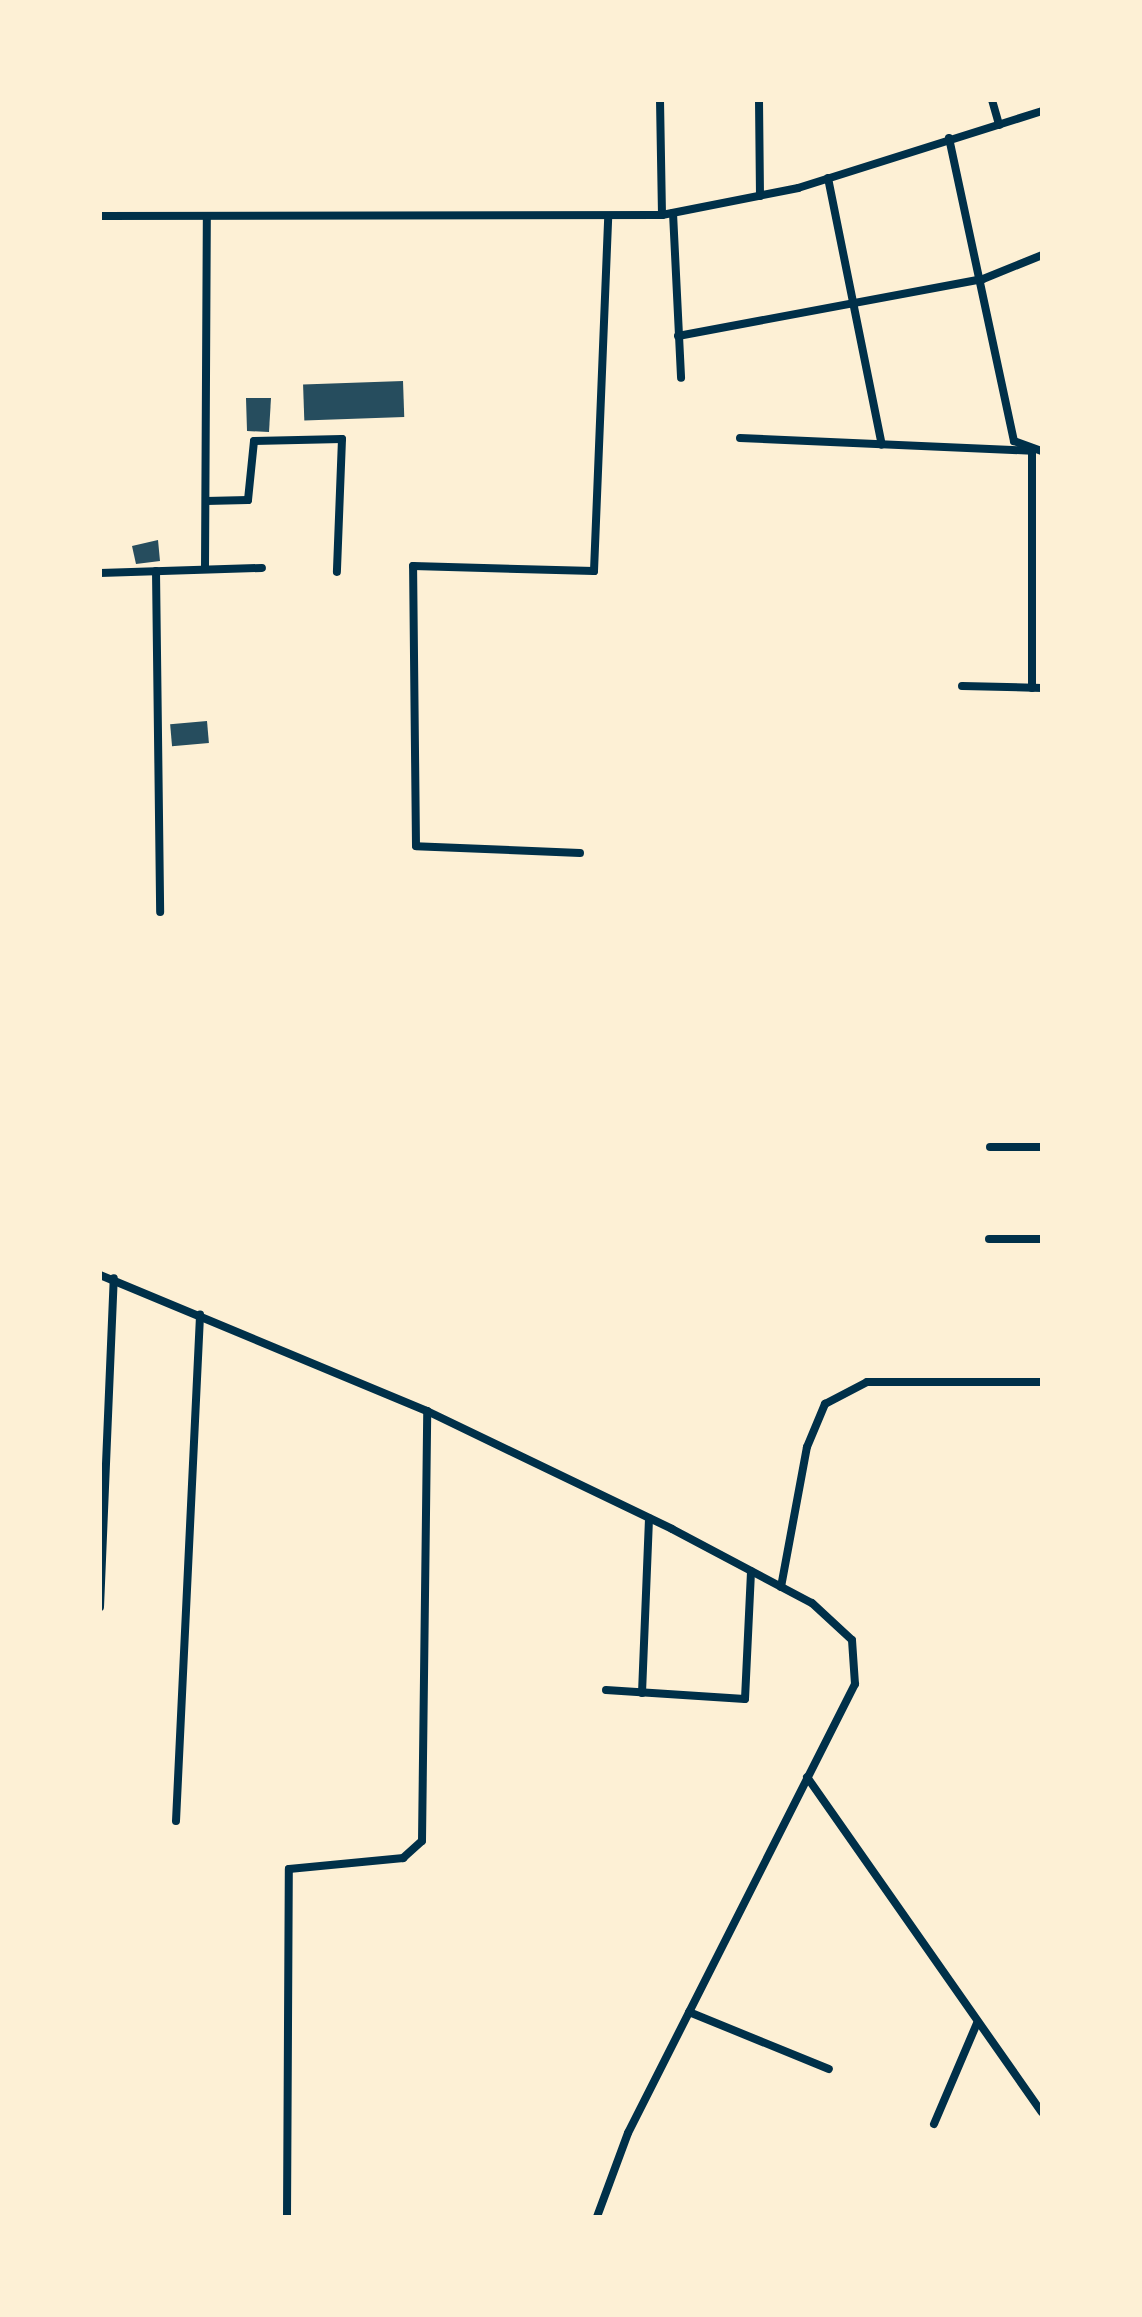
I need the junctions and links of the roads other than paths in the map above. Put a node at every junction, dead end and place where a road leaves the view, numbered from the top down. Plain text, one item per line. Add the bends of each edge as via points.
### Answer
1 (660, 100) edge
2 (759, 100) edge
3 (992, 100) edge
4 (1042, 111) edge
5 (998, 124) junction
6 (949, 138) junction
7 (828, 178) junction
8 (760, 196) junction
9 (673, 213) junction
10 (662, 215) junction
11 (100, 216) edge
12 (608, 216) junction
13 (208, 218) junction
14 (1042, 255) edge
15 (982, 279) junction
16 (852, 298) junction
17 (678, 336) junction
18 (680, 378) dead end
19 (740, 438) dead end
20 (882, 444) junction
21 (1037, 451) edge
22 (206, 501) junction
23 (206, 568) junction
24 (262, 568) dead end
25 (156, 570) junction
26 (337, 572) dead end
27 (100, 573) edge
28 (962, 686) dead end
29 (1032, 688) junction
30 (1042, 688) edge
31 (580, 853) dead end
32 (160, 912) dead end
33 (990, 1147) dead end
34 (1042, 1147) edge
35 (988, 1238) dead end
36 (1042, 1239) edge
37 (100, 1275) edge
38 (114, 1278) junction
39 (200, 1315) junction
40 (1042, 1382) edge
41 (426, 1411) junction
42 (649, 1518) junction
43 (751, 1571) junction
44 (780, 1587) junction
45 (100, 1608) edge
46 (606, 1690) dead end
47 (642, 1692) junction
48 (808, 1777) junction
49 (176, 1821) dead end
50 (689, 2012) junction
51 (977, 2023) junction
52 (829, 2069) dead end
53 (1042, 2112) edge
54 (934, 2124) dead end
55 (287, 2217) edge
56 (597, 2217) edge

1 - 10 street
2 - 8 street
3 - 5 street
4 - 5 street
5 - 6 street
6 - 7 street
6 - 15 street
7 - 8 street
7 - 16 street
8 - 9 street
9 - 10 street
9 - 17 street
10 - 12 street
11 - 13 street
12 - 13 street
12 - 31 street via 594,572 413,566 416,846
13 - 22 street
14 - 15 street
15 - 16 street
15 - 21 street via 1014,441
16 - 17 street
16 - 20 street
17 - 18 street
19 - 20 street
20 - 21 street
21 - 29 street
22 - 23 street
22 - 26 street via 248,500 254,441 342,439
23 - 24 street
23 - 25 street
25 - 27 street
25 - 32 street
28 - 29 street
29 - 30 street
33 - 34 street
35 - 36 street
37 - 38 street
38 - 39 street
38 - 45 street
39 - 41 street
39 - 49 street
40 - 44 street via 867,1382 825,1404 807,1446
41 - 42 street
41 - 55 street via 422,1842 403,1858 289,1869
42 - 43 street
42 - 47 street
43 - 44 street
43 - 47 street via 745,1699
44 - 48 street via 852,1640 854,1684
46 - 47 street
48 - 50 street
48 - 51 street
50 - 52 street
50 - 56 street
51 - 53 street
51 - 54 street

